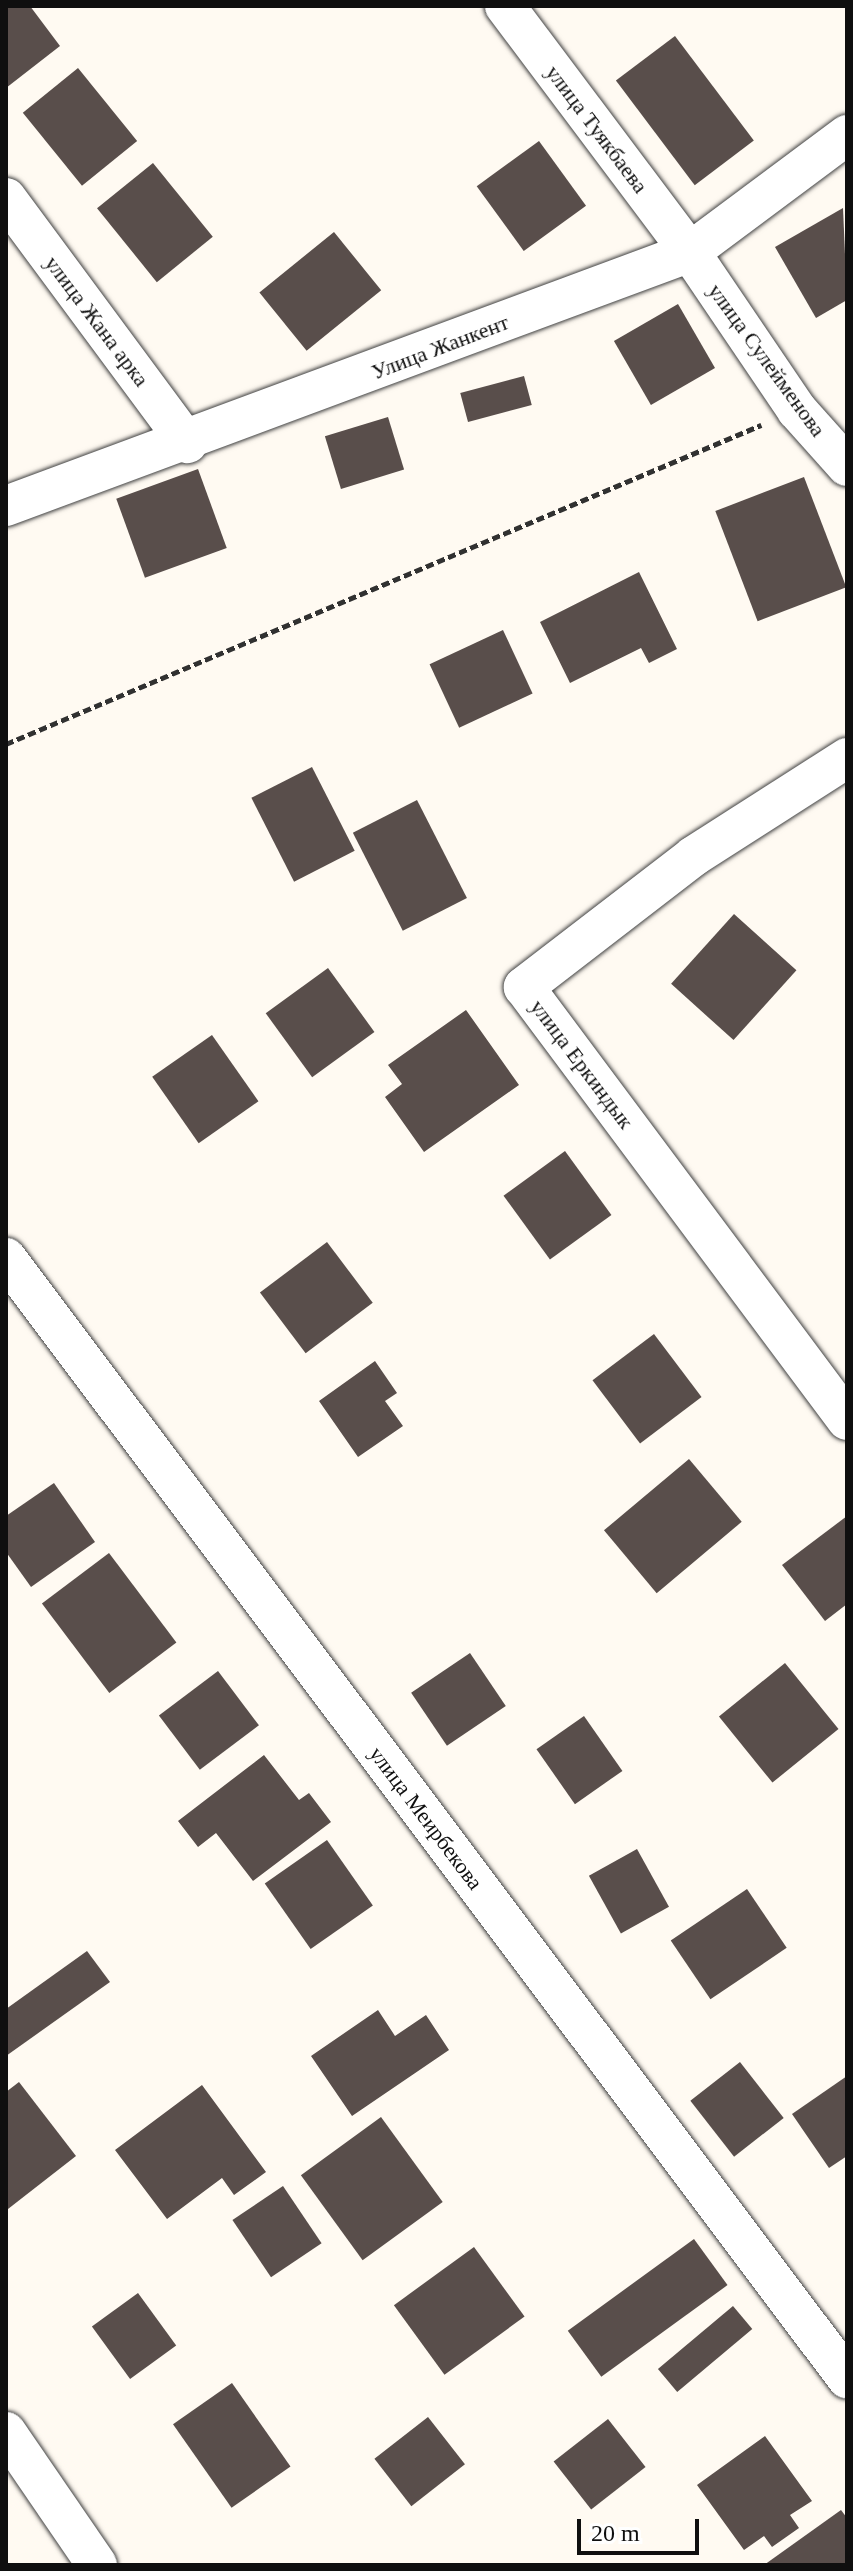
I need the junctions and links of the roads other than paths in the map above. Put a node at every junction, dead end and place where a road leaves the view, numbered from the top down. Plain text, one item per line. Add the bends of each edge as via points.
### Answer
1 (505, 6) edge
2 (847, 135) edge
3 (6, 198) edge
4 (690, 252) junction
5 (187, 443) junction
6 (847, 466) edge
7 (6, 506) edge
8 (847, 758) edge
9 (6, 1258) edge
10 (847, 1420) edge
11 (847, 2378) edge
12 (6, 2432) edge
13 (97, 2565) edge

1 - 4 street, улица Туякбаева
2 - 4 street, Улица Жанкент
3 - 5 street, улица Жана арка
4 - 5 street, Улица Жанкент
4 - 6 street, улица Сулейменова via 797,410
5 - 7 street, Улица Жанкент
8 - 10 street, улица Еркиндык via 694,856 524,987
9 - 11 street, улица Меирбекова
12 - 13 street

